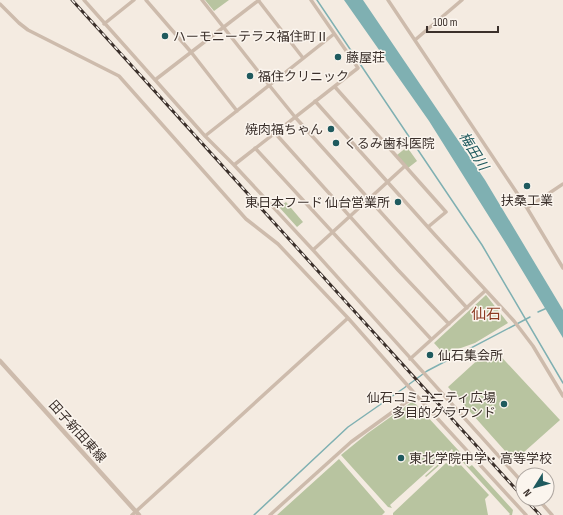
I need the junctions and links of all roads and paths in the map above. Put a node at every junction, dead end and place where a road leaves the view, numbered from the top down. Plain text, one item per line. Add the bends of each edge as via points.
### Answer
1 (84, 0) edge
2 (134, 0) edge
3 (146, 0) edge
4 (202, 0) edge
5 (259, 0) edge
6 (311, 0) edge
7 (388, 0) edge
8 (462, 0) edge
9 (0, 4) edge
10 (104, 24) junction
11 (224, 27) junction
12 (334, 34) junction
13 (415, 40) junction
14 (191, 52) junction
15 (303, 58) junction
16 (155, 80) junction
17 (269, 85) junction
18 (335, 87) junction
19 (315, 101) junction
20 (236, 111) junction
21 (296, 117) junction
22 (275, 132) junction
23 (205, 136) junction
24 (255, 148) junction
25 (234, 165) junction
26 (405, 166) junction
27 (387, 182) junction
28 (563, 184) edge
29 (369, 199) junction
30 (527, 208) junction
31 (350, 216) junction
32 (428, 227) junction
33 (332, 232) junction
34 (313, 250) junction
35 (563, 268) edge
36 (485, 291) junction
37 (467, 308) junction
38 (348, 318) junction
39 (448, 324) junction
40 (431, 339) junction
41 (410, 359) junction
42 (0, 361) edge
43 (416, 395) junction
44 (563, 396) edge
45 (515, 473) edge
46 (545, 507) edge
47 (136, 514) edge
48 (524, 514) edge
49 (270, 515) edge
50 (552, 515) edge

1 - 10 street
2 - 10 street
3 - 14 street
4 - 11 street
5 - 11 street
5 - 15 street
6 - 12 street
7 - 13 street
8 - 13 street
9 - 38 street via 28,30 119,76 246,219 278,244
10 - 16 street
11 - 14 street
11 - 17 street
12 - 15 street
12 - 18 street via 358,68
13 - 30 street
14 - 16 street
14 - 20 street
15 - 17 street
16 - 23 street
17 - 20 street
17 - 21 street
18 - 19 street
18 - 26 street
19 - 21 street
19 - 27 street
20 - 23 street
21 - 22 street
21 - 29 street
22 - 24 street
22 - 31 street
23 - 25 street
24 - 25 street
24 - 33 street
25 - 34 street
26 - 27 street
26 - 32 street via 446,212
27 - 29 street
27 - 32 street
28 - 30 street
29 - 31 street
29 - 37 street
30 - 35 street
31 - 33 street
31 - 39 street
32 - 36 street
33 - 34 street
33 - 40 street
34 - 41 street
36 - 37 street
36 - 44 street via 519,327
37 - 39 street
38 - 43 street
38 - 47 street
39 - 40 street
40 - 41 street
41 - 45 street
42 - 47 street, 田子新田東線
43 - 48 street
43 - 49 street via 351,442
46 - 50 street

